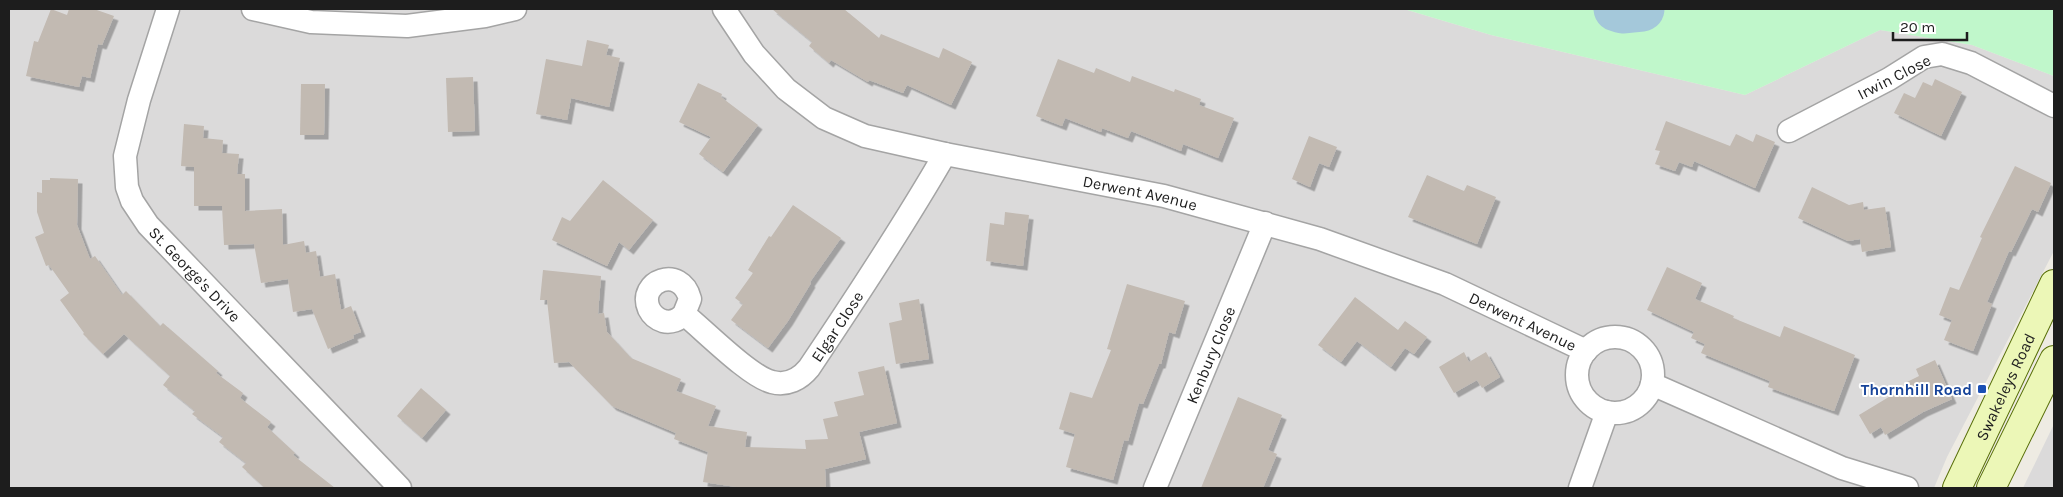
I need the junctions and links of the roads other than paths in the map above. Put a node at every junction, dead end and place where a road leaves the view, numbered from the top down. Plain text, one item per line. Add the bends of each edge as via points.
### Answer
1 (168, 9) edge
2 (253, 9) edge
3 (515, 9) edge
4 (724, 9) edge
5 (2054, 106) edge
6 (1789, 131) dead end
7 (945, 154) junction
8 (1265, 222) junction
9 (2054, 284) edge
10 (684, 314) dead end
11 (1586, 351) junction
12 (2054, 360) edge
13 (1652, 384) junction
14 (1607, 412) junction
15 (400, 488) edge
16 (1156, 488) edge
17 (1580, 488) edge
18 (1907, 488) edge
19 (1956, 488) edge
20 (1991, 488) edge

1 - 15 street, St. George's Drive via 128,141 124,172 132,201 148,225
2 - 3 street via 311,22 407,26
4 - 7 street, Derwent Avenue via 769,72 824,118 864,136
5 - 6 street, Irwin Close via 1971,62 1942,54 1924,57
7 - 8 street, Derwent Avenue via 1164,196
7 - 10 street, Elgar Close via 859,294 810,368 798,378 782,383 765,380
8 - 11 street, Derwent Avenue via 1445,284
8 - 16 street, Kenbury Close
9 - 19 main road, Swakeleys Road
11 - 13 street, Derwent Avenue via 1596,342 1608,338 1622,337 1634,342 1651,361
11 - 14 street, Derwent Avenue via 1579,362 1580,388 1586,400
12 - 20 main road, Swakeleys Road
13 - 14 street via 1638,406 1626,412
13 - 18 street via 1842,468
14 - 17 street

